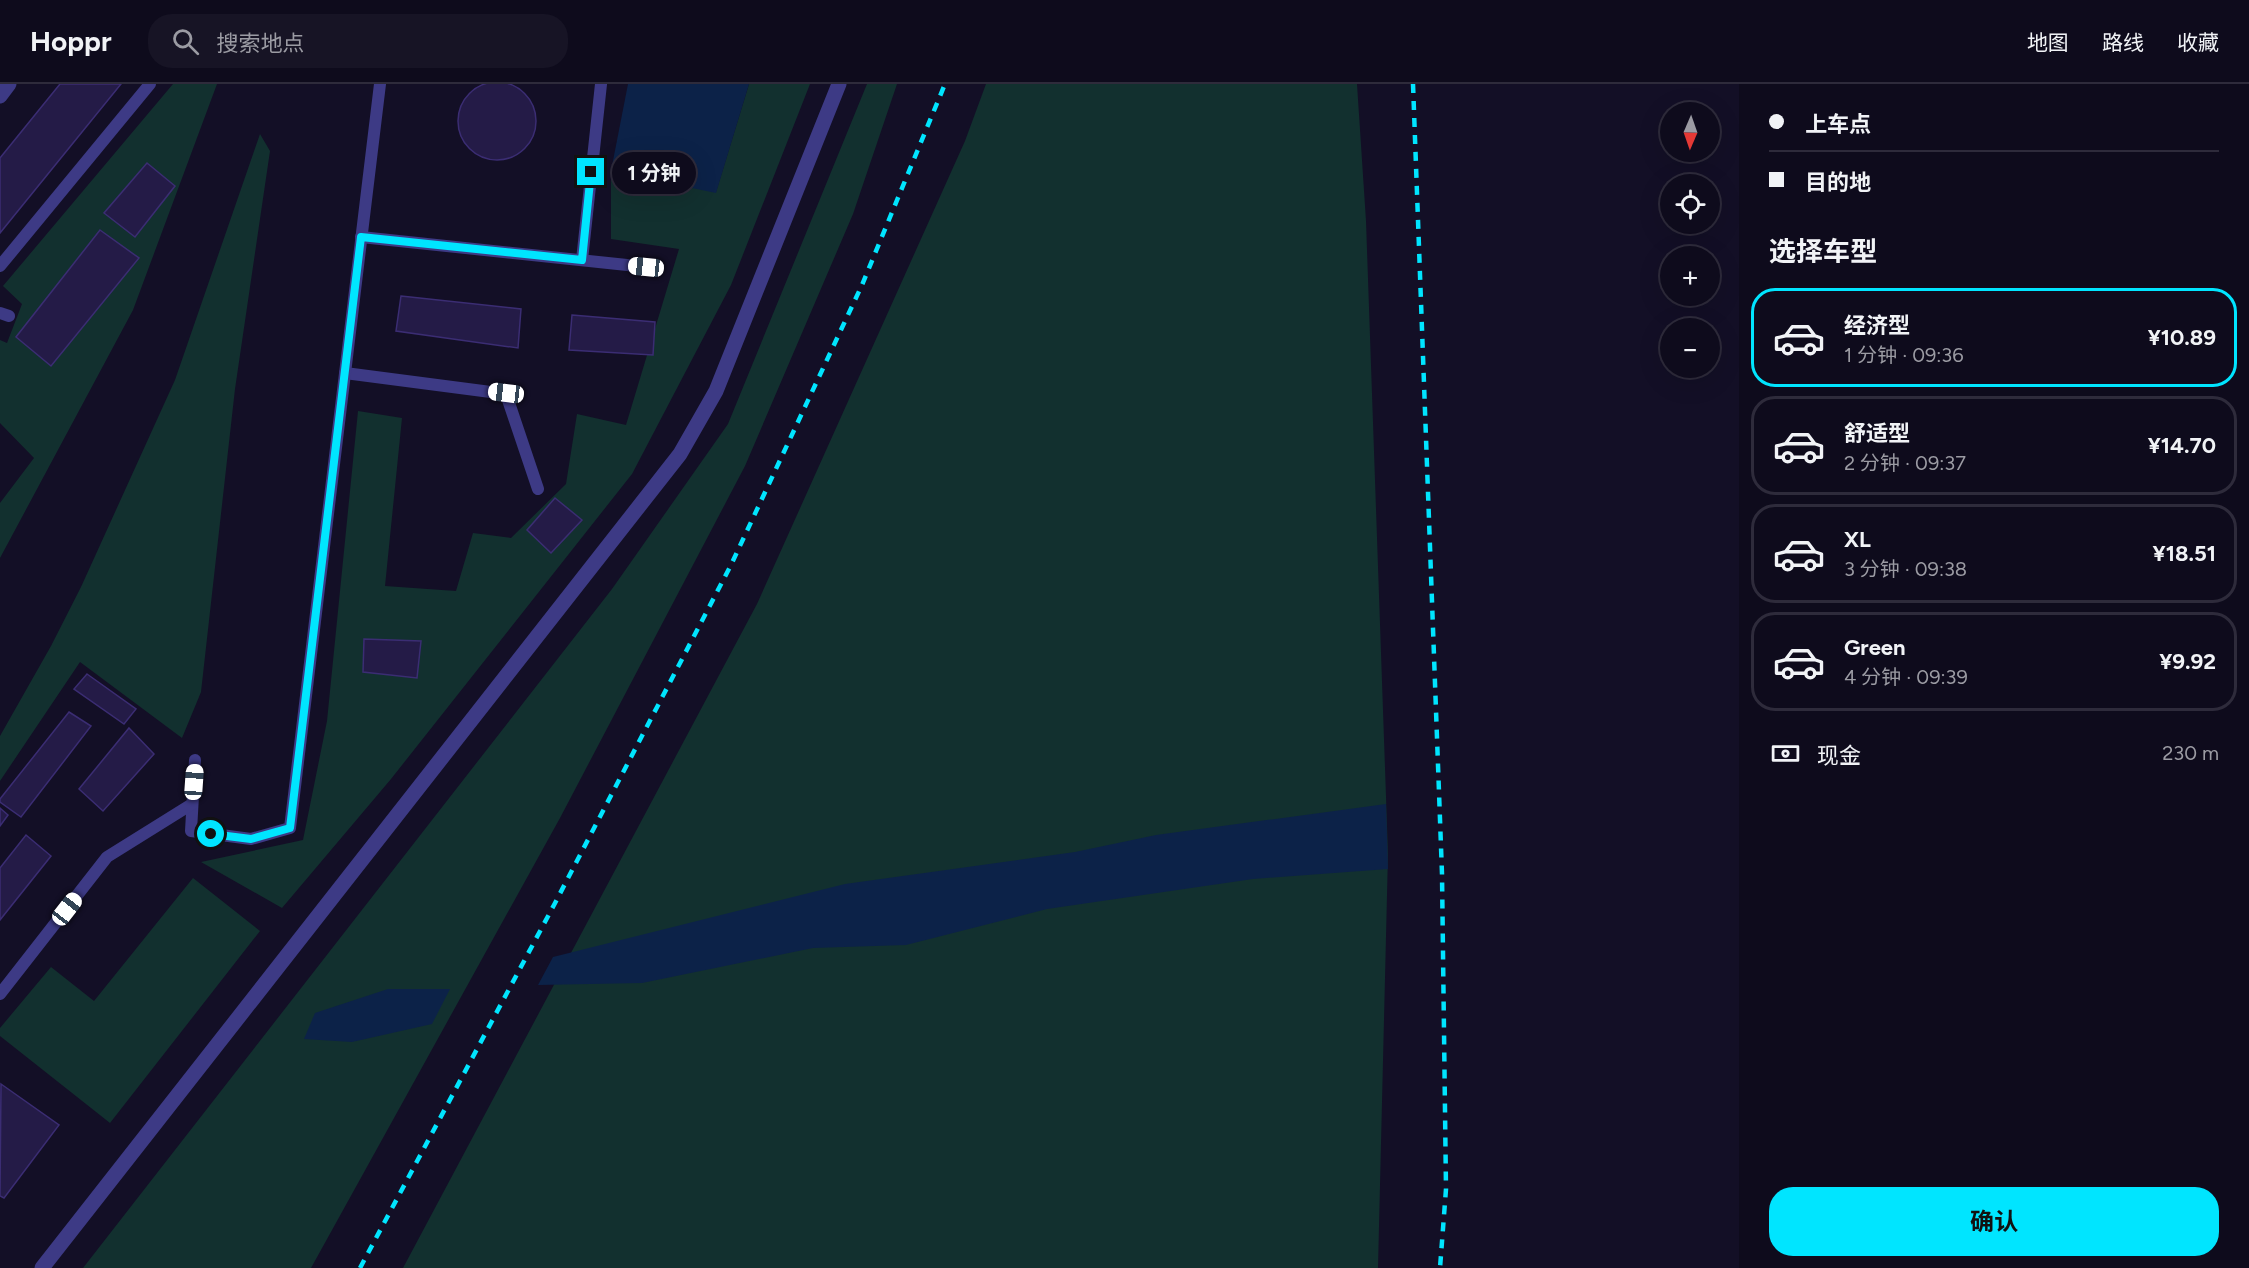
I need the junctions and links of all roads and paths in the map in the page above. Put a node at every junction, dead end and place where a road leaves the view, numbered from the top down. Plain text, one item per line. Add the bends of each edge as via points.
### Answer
1 (9, 84) edge
2 (150, 84) edge
3 (380, 84) edge
4 (601, 84) edge
5 (839, 84) edge
6 (0, 96) edge
7 (361, 237) junction
8 (582, 260) junction
9 (0, 266) edge
10 (646, 267) dead end
11 (345, 374) junction
12 (538, 489) dead end
13 (195, 760) dead end
14 (192, 804) junction
15 (0, 994) edge
16 (42, 1268) edge

1 - 6 street
2 - 9 lane
3 - 7 lane
4 - 8 lane
5 - 16 street via 716,391 680,454
7 - 8 lane
7 - 11 lane
8 - 10 lane
11 - 12 lane via 506,393
11 - 14 lane via 290,828 251,839 191,831
13 - 14 lane
14 - 15 lane via 107,857

